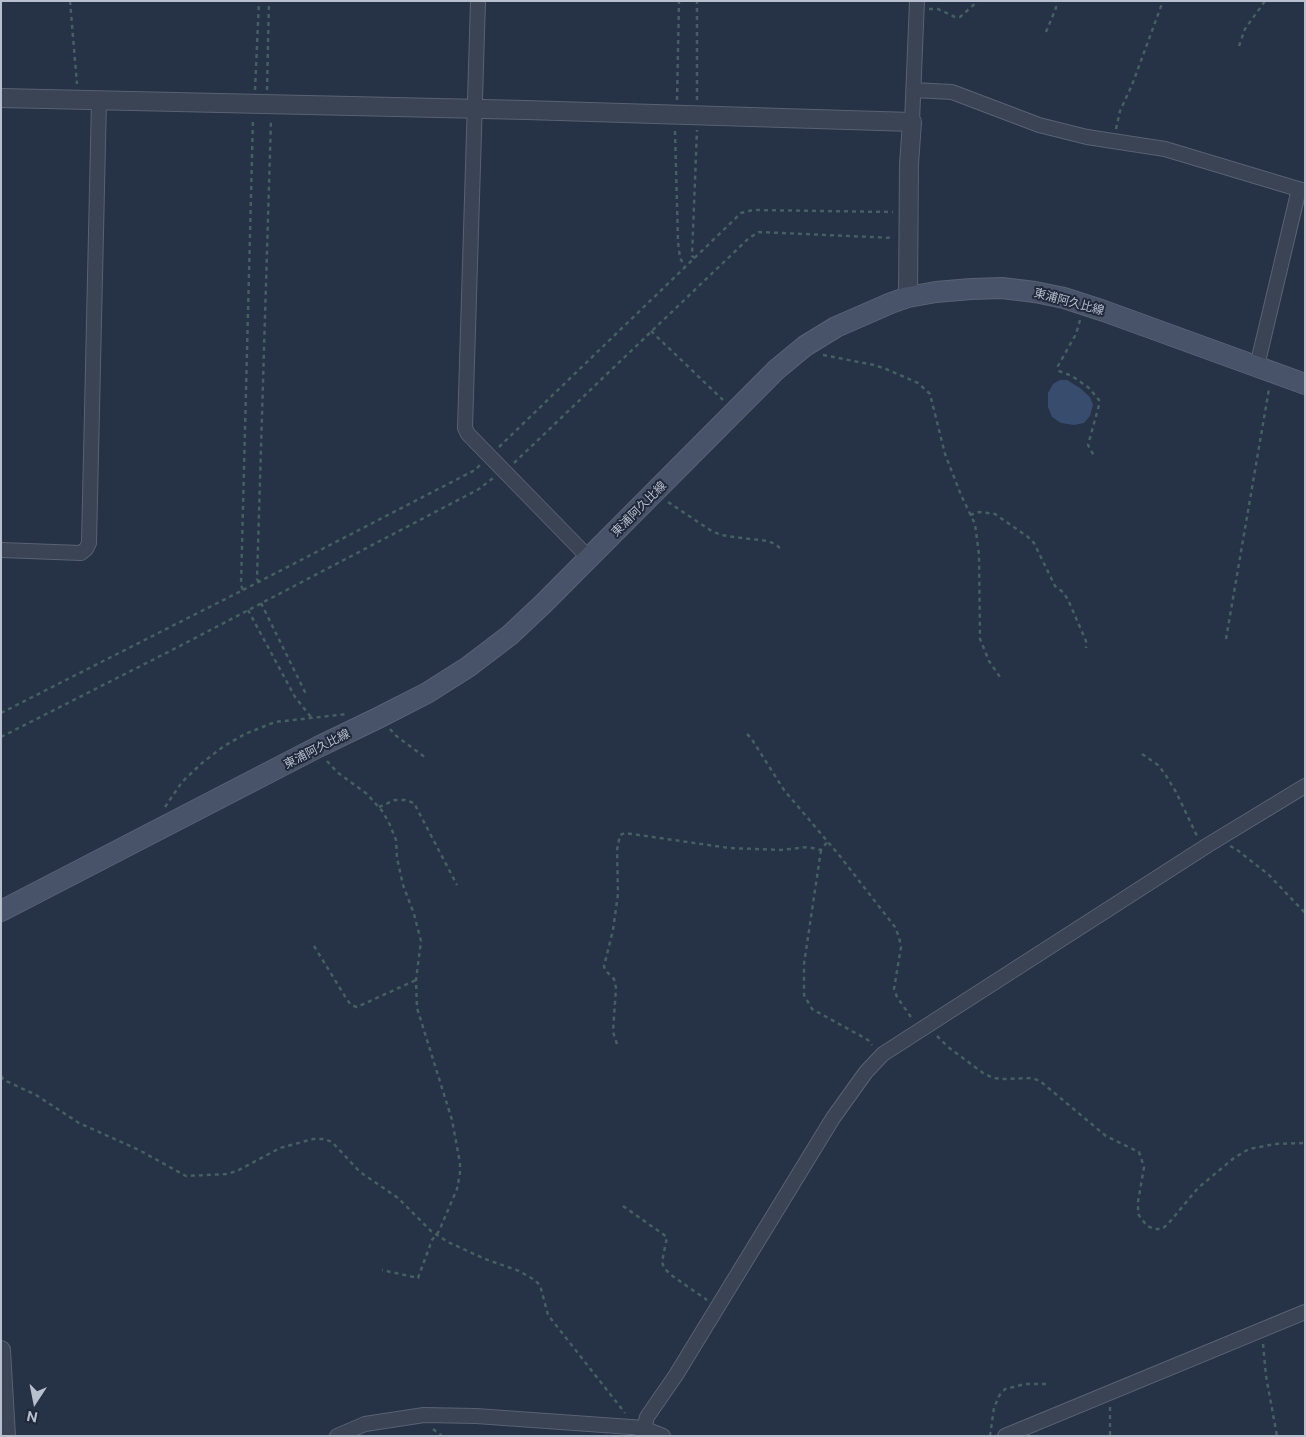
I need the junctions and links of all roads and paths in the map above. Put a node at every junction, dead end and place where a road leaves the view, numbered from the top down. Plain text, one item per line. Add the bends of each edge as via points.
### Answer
1 (70, 1) edge
2 (259, 1) edge
3 (269, 1) edge
4 (478, 1) edge
5 (679, 1) edge
6 (978, 1) edge
7 (1055, 1) edge
8 (1162, 1) edge
9 (1265, 1) edge
10 (916, 5) edge
11 (1046, 32) dead end
12 (1239, 46) dead end
13 (914, 90) junction
14 (1, 98) edge
15 (78, 100) junction
16 (100, 100) junction
17 (262, 103) junction
18 (475, 109) junction
19 (676, 115) junction
20 (912, 122) junction
21 (1113, 141) junction
22 (1302, 190) edge
23 (908, 213) junction
24 (908, 238) junction
25 (685, 268) junction
26 (908, 297) junction
27 (1084, 305) junction
28 (651, 331) junction
29 (810, 343) junction
30 (1265, 369) junction
31 (1305, 384) edge
32 (735, 411) junction
33 (490, 455) junction
34 (1094, 456) dead end
35 (504, 470) junction
36 (655, 492) junction
37 (970, 515) junction
38 (781, 549) dead end
39 (1, 550) edge
40 (589, 558) junction
41 (259, 582) junction
42 (243, 590) junction
43 (261, 603) junction
44 (248, 610) junction
45 (1226, 639) dead end
46 (1086, 648) dead end
47 (1000, 677) dead end
48 (306, 694) dead end
49 (1, 713) edge
50 (380, 717) junction
51 (312, 718) junction
52 (747, 734) dead end
53 (1, 737) edge
54 (318, 747) junction
55 (1142, 754) dead end
56 (426, 758) dead end
57 (1305, 786) edge
58 (378, 807) junction
59 (168, 825) junction
60 (1220, 838) junction
61 (828, 841) junction
62 (1205, 847) junction
63 (821, 850) junction
64 (457, 885) dead end
65 (1, 911) edge
66 (1305, 913) edge
67 (314, 946) dead end
68 (416, 980) junction
69 (924, 1027) junction
70 (616, 1044) dead end
71 (881, 1056) junction
72 (1, 1076) edge
73 (1305, 1143) edge
74 (623, 1206) dead end
75 (436, 1234) junction
76 (382, 1270) dead end
77 (718, 1307) junction
78 (1305, 1312) edge
79 (1262, 1330) junction
80 (1, 1350) edge
81 (1048, 1384) dead end
82 (1104, 1395) junction
83 (639, 1430) edge
84 (6, 1436) edge
85 (337, 1436) edge
86 (664, 1436) edge
87 (990, 1436) edge
88 (1005, 1436) edge
89 (1110, 1436) edge
90 (1277, 1436) edge

1 - 15 path
2 - 17 path
3 - 17 path
4 - 18 street
5 - 19 path
6 - 10 path via 960,17
7 - 11 path via 1056,8
8 - 21 path via 1120,111
9 - 12 path via 1245,29
10 - 13 street
13 - 20 street
13 - 21 street via 952,92 1039,125
14 - 15 street
15 - 16 street
16 - 17 street
16 - 39 street via 89,543 81,553
17 - 18 street
17 - 41 path
17 - 42 path
18 - 19 street
18 - 33 street via 465,428
19 - 20 street
19 - 25 path via 678,242
20 - 23 street
21 - 22 street via 1165,149
22 - 30 street
23 - 24 street
23 - 25 path via 746,211
24 - 26 street
24 - 28 path via 759,232
25 - 33 path
26 - 27 main road, 東浦阿久比線 via 953,290 1002,288 1064,298
26 - 29 main road, 東浦阿久比線 via 836,327
27 - 30 main road, 東浦阿久比線
27 - 34 path via 1076,334 1058,366 1059,371 1089,388 1099,400 1088,445
28 - 32 path
28 - 35 path
29 - 32 main road, 東浦阿久比線 via 776,370
29 - 37 path via 817,354 874,365 926,389 945,454
30 - 31 main road, 東浦阿久比線
30 - 45 path
32 - 36 main road, 東浦阿久比線
33 - 35 street
33 - 41 path via 475,470
35 - 40 street
35 - 43 path via 479,489
36 - 38 path via 721,535 768,541
36 - 40 main road, 東浦阿久比線
37 - 46 path via 980,512 995,514 1034,543 1055,586 1069,602
37 - 47 path via 975,524 979,555 980,639
40 - 50 main road, 東浦阿久比線 via 510,635 435,687
41 - 42 path
42 - 49 path
43 - 44 path
43 - 48 path
44 - 51 path via 295,697
44 - 53 path
50 - 51 path via 345,714
50 - 54 main road, 東浦阿久比線
50 - 56 path via 396,735
51 - 59 path via 275,722 224,746 202,763 173,794 165,806 164,816
52 - 61 path via 784,790
54 - 58 path via 337,772 367,794
54 - 59 main road, 東浦阿久比線
55 - 62 path via 1165,774 1191,827
57 - 60 street
58 - 64 path via 395,800 414,803
58 - 68 path via 396,840 403,884 421,941
59 - 65 main road, 東浦阿久比線
60 - 62 street
60 - 66 path via 1269,875
61 - 63 path
61 - 69 path via 895,927 901,947 894,988 902,1006
62 - 69 street
63 - 70 path via 808,847 781,850 729,848 625,833 620,835 614,930 604,966 616,988
63 - 71 path via 804,964 804,995 812,1009 868,1040
67 - 68 path via 346,998 357,1008
68 - 75 path via 417,1008 452,1120 460,1163 457,1189
69 - 71 street
69 - 73 path via 983,1073 999,1079 1032,1078 1040,1081 1106,1136 1139,1152 1144,1168 1138,1214 1147,1226 1154,1229 1162,1229 1168,1224 1198,1188 1249,1149
71 - 77 street via 833,1118
72 - 75 path via 79,1123 186,1176 227,1174 280,1148 313,1139 332,1142 360,1172 398,1198
74 - 77 path via 667,1237 662,1262 664,1268
75 - 76 path via 418,1278
75 - 83 path via 477,1256 533,1279 540,1286 548,1316
77 - 83 street
78 - 79 street
79 - 82 street
79 - 90 path
80 - 84 street
81 - 87 path via 1025,1384 1005,1389 994,1408
82 - 88 street
82 - 89 path via 1109,1404
83 - 85 street via 476,1416 424,1415 365,1424
83 - 86 street

